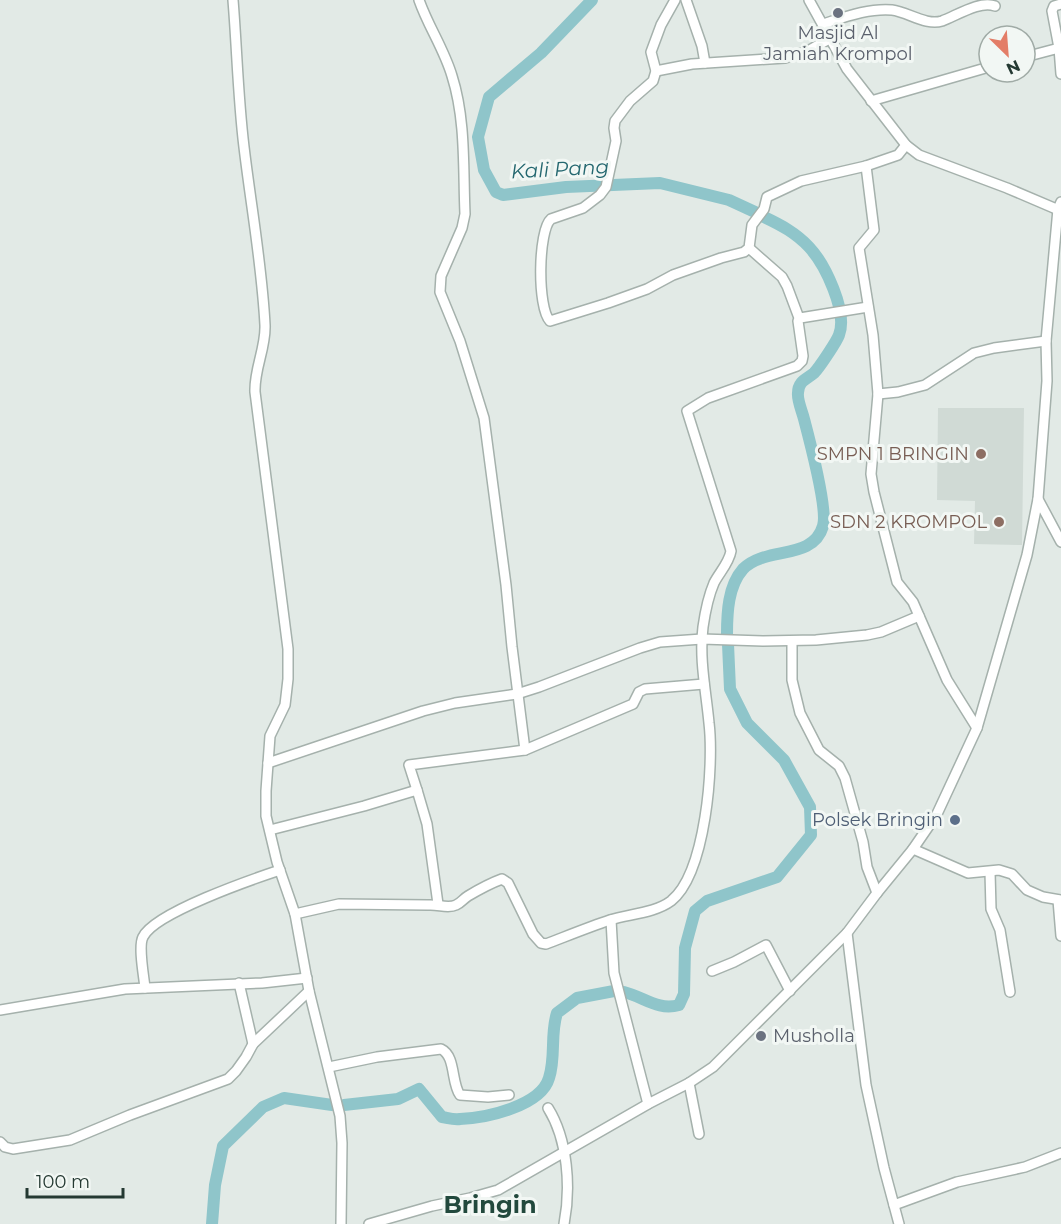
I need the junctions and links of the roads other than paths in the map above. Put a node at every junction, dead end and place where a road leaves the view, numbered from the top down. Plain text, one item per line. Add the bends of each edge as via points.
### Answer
1 (233, 0) edge
2 (419, 0) edge
3 (675, 0) edge
4 (686, 0) edge
5 (809, 0) edge
6 (1061, 4) edge
7 (995, 6) dead end
8 (823, 24) junction
9 (830, 39) junction
10 (1059, 48) junction
11 (1037, 54) edge
12 (705, 63) junction
13 (977, 70) edge
14 (656, 71) junction
15 (1061, 74) edge
16 (871, 101) junction
17 (906, 145) junction
18 (866, 166) junction
19 (1060, 208) edge
20 (749, 248) junction
21 (868, 308) junction
22 (799, 318) junction
23 (1046, 341) junction
24 (878, 394) junction
25 (1038, 499) junction
26 (1061, 542) edge
27 (919, 616) junction
28 (702, 639) junction
29 (792, 641) junction
30 (704, 684) junction
31 (517, 693) junction
32 (977, 728) junction
33 (525, 750) junction
34 (268, 763) junction
35 (417, 790) junction
36 (270, 830) junction
37 (912, 849) junction
38 (280, 870) junction
39 (990, 872) junction
40 (877, 893) junction
41 (1060, 900) edge
42 (438, 904) junction
43 (295, 914) junction
44 (611, 920) junction
45 (847, 933) junction
46 (1061, 936) edge
47 (712, 971) dead end
48 (307, 978) junction
49 (239, 983) junction
50 (145, 988) junction
51 (309, 991) junction
52 (790, 991) junction
53 (1010, 992) dead end
54 (0, 1010) edge
55 (253, 1044) junction
56 (329, 1067) junction
57 (689, 1083) junction
58 (509, 1095) dead end
59 (648, 1104) junction
60 (548, 1108) dead end
61 (699, 1134) dead end
62 (0, 1142) edge
63 (565, 1151) junction
64 (1061, 1153) edge
65 (894, 1205) junction
66 (341, 1224) edge
67 (369, 1224) edge
68 (564, 1224) edge
69 (899, 1224) edge

1 - 34 street via 242,126 265,324 255,392 288,649 288,693 270,736
2 - 31 street via 452,76 461,119 465,214 441,276 440,292 484,418
3 - 14 street via 651,52
4 - 12 street
5 - 8 street
6 - 10 street via 1053,8 1052,14
7 - 8 street via 990,1 973,2 942,21 876,10
8 - 9 street
9 - 12 street via 785,58
9 - 16 street
10 - 11 street
10 - 15 street
12 - 14 street
13 - 16 street
14 - 20 street via 653,81 615,121 616,141 606,187 583,208 548,222 543,238 541,287 546,317 553,321 608,303
16 - 17 street
17 - 18 street via 898,155
17 - 19 street via 918,155
18 - 20 street via 801,181 768,197 752,225
18 - 21 street via 874,230 859,248
19 - 23 street
20 - 22 street via 782,277
21 - 22 street
21 - 24 street
22 - 28 street via 802,361 797,366 708,398 687,411 731,551 713,585
23 - 24 street via 974,353 925,385
23 - 25 street via 1047,381
24 - 27 street via 871,474 874,492 897,582 914,602
25 - 26 street
25 - 32 street via 1027,555
27 - 29 street via 867,635
27 - 32 street via 946,680
28 - 29 street
28 - 30 street
28 - 31 street via 660,642
29 - 40 street via 792,680 800,713 819,750 838,766 844,778
30 - 33 street via 645,689 633,704
30 - 44 street via 711,760 700,845 690,876 670,902
31 - 33 street
31 - 34 street via 423,711
32 - 37 street via 937,814
33 - 35 street via 409,765
34 - 36 street via 266,816
35 - 36 street
35 - 42 street
36 - 38 street
37 - 39 street via 968,873
37 - 40 street
38 - 43 street
38 - 50 street via 200,900 148,931 142,943
39 - 41 street via 1012,874 1027,890
39 - 53 street via 992,909 1000,930
40 - 45 street
41 - 46 street
42 - 43 street via 339,904
42 - 44 street via 459,904 502,879 508,883 541,943
43 - 48 street
44 - 59 street via 614,973
45 - 52 street
45 - 65 street via 866,1085
47 - 52 street via 766,945
48 - 49 street
48 - 51 street
49 - 50 street
49 - 55 street
50 - 54 street
51 - 55 street
51 - 56 street
52 - 57 street via 713,1067
55 - 62 street via 236,1071 212,1086 70,1140 13,1149
56 - 58 street via 441,1049 448,1055 460,1095
56 - 66 street via 340,1116
57 - 59 street
57 - 61 street
59 - 63 street
60 - 63 street
63 - 67 street via 498,1190
63 - 68 street via 568,1192
64 - 65 street via 1024,1167 957,1182
65 - 69 street

